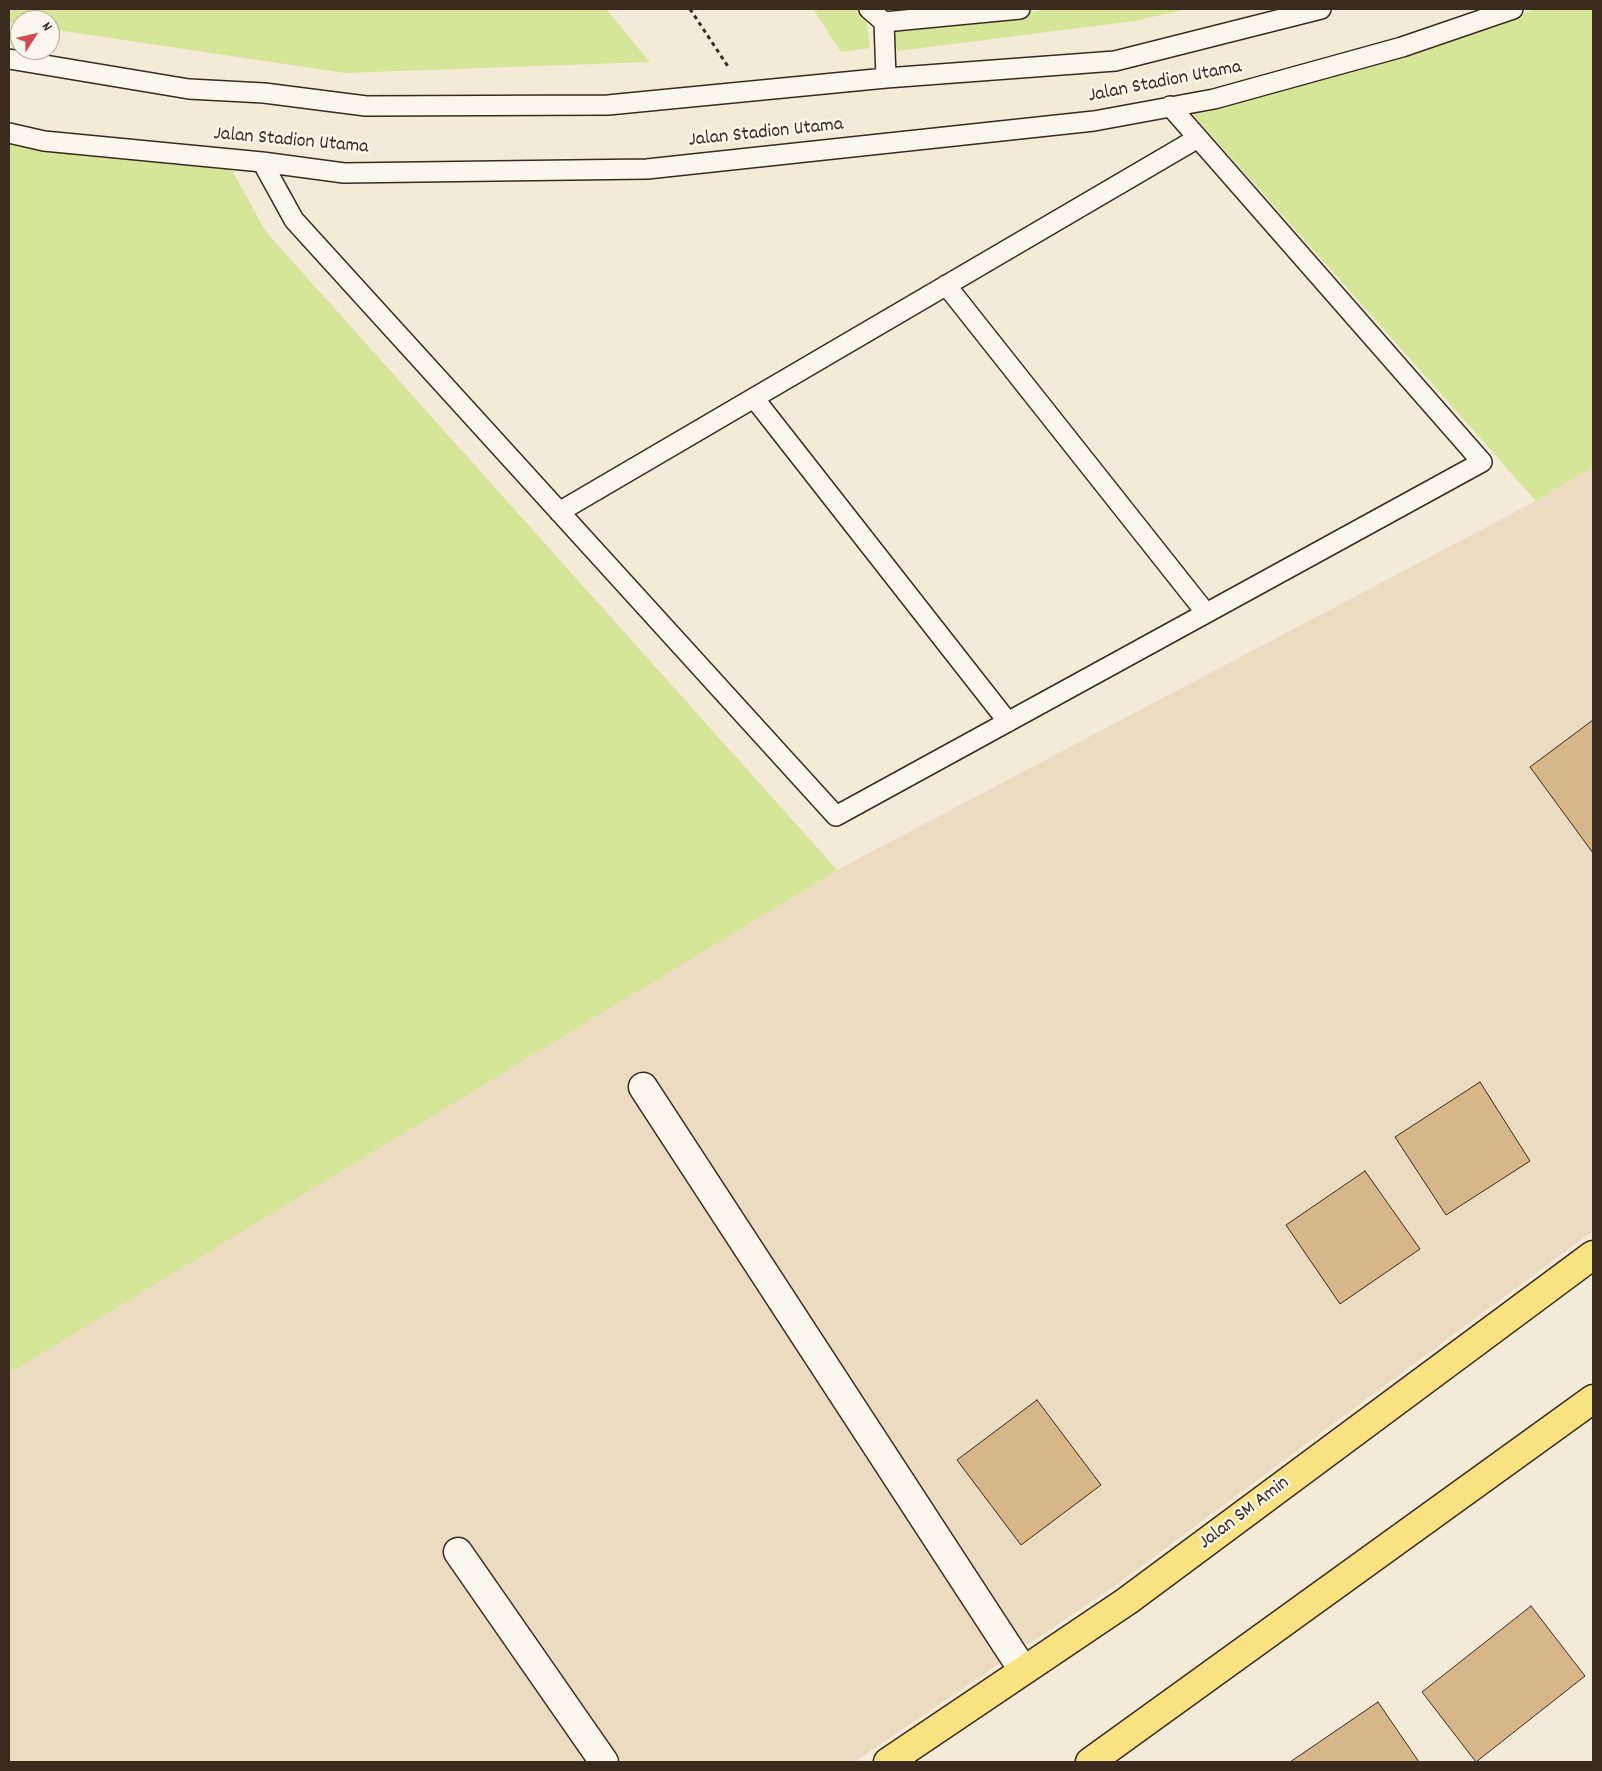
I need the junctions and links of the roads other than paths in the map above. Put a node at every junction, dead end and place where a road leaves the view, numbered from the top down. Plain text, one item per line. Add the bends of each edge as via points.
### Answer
1 (870, 9) edge
2 (1020, 9) edge
3 (1321, 9) edge
4 (1513, 9) edge
5 (884, 22) junction
6 (9, 59) edge
7 (886, 78) junction
8 (1170, 106) junction
9 (9, 133) edge
10 (1198, 138) junction
11 (262, 162) junction
12 (946, 285) junction
13 (754, 398) junction
14 (559, 512) junction
15 (1206, 613) junction
16 (1008, 722) junction
17 (643, 1087) dead end
18 (1593, 1255) edge
19 (1593, 1399) edge
20 (458, 1552) dead end
21 (1023, 1670) junction
22 (604, 1762) edge
23 (888, 1762) edge
24 (1090, 1762) edge

1 - 5 lane
2 - 5 lane
3 - 7 lane, Jalan Stadion Utama via 1115,61
4 - 8 lane, Jalan Stadion Utama via 1402,47 1214,99
5 - 7 lane
6 - 7 lane, Jalan Stadion Utama via 189,89 264,93 366,106 608,105
8 - 10 lane
8 - 11 lane, Jalan Stadion Utama via 1094,121 647,169 344,173
9 - 11 lane, Jalan Stadion Utama via 44,141
10 - 12 lane
10 - 15 lane via 1482,462
11 - 14 lane via 294,220
12 - 13 lane
12 - 15 lane
13 - 14 lane
13 - 16 lane
14 - 16 lane via 836,816
15 - 16 lane
17 - 21 street
18 - 21 main road, Jalan SM Amin via 1127,1601
19 - 24 main road
20 - 22 street
21 - 23 main road, Jalan SM Amin

